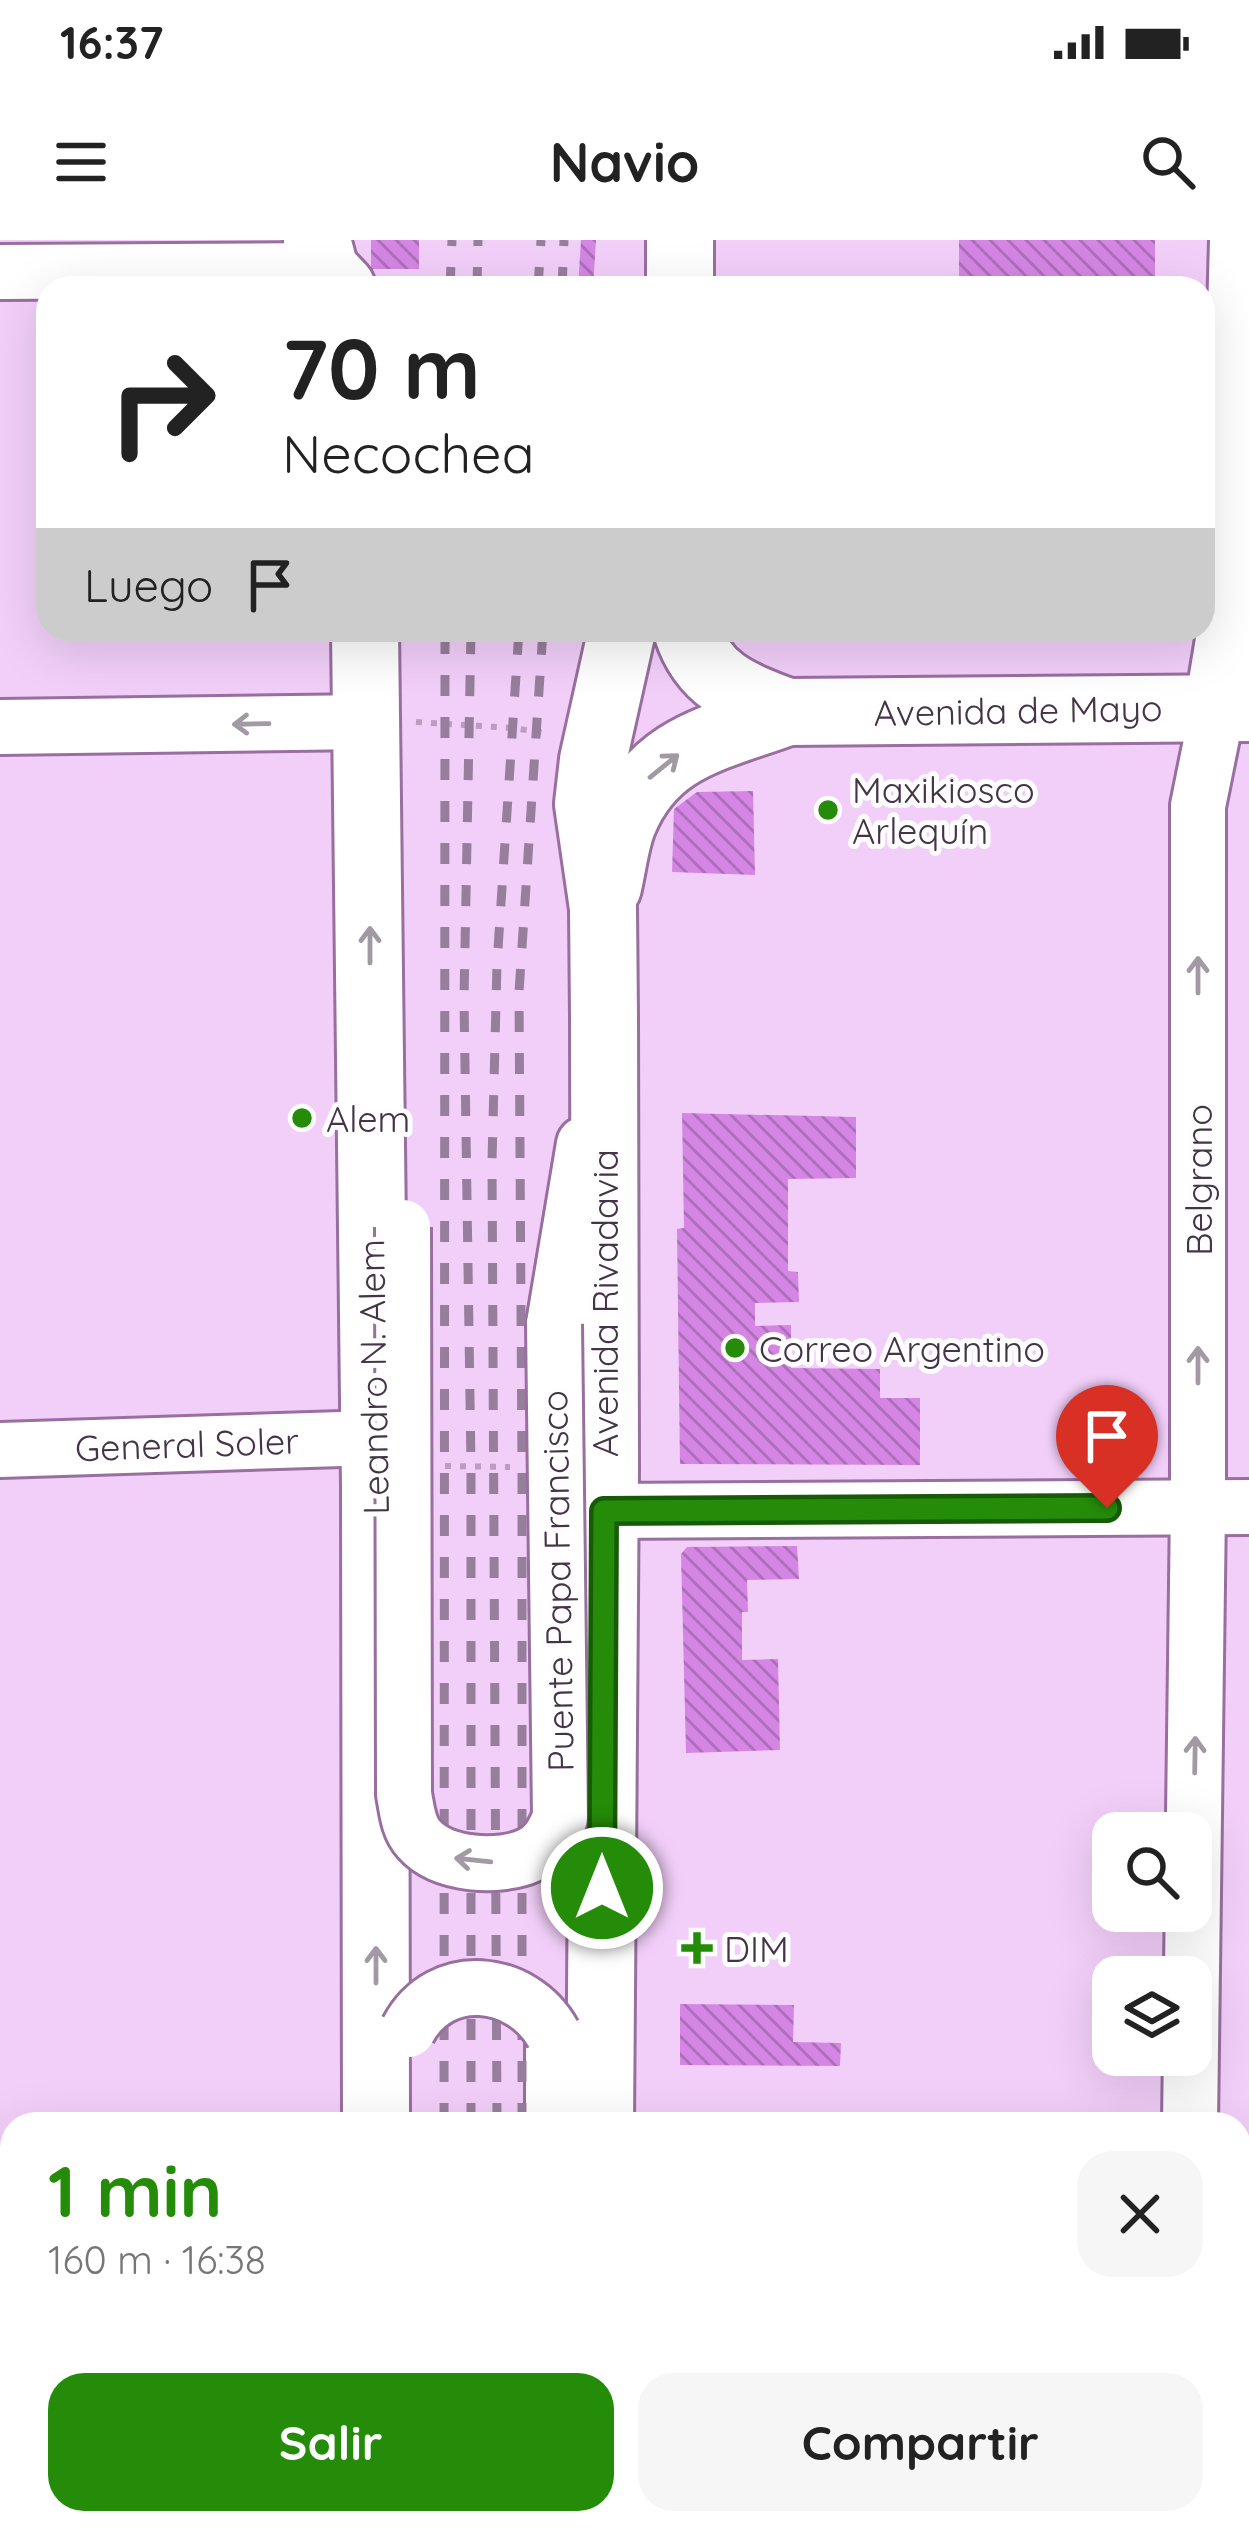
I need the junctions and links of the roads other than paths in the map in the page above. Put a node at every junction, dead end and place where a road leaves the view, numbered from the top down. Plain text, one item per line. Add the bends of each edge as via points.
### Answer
1 (680, 240) edge
2 (1243, 240) edge
3 (328, 266) edge
4 (0, 272) edge
5 (680, 276) edge
6 (365, 642) edge
7 (619, 642) edge
8 (690, 642) edge
9 (1233, 708) edge
10 (368, 712) junction
11 (787, 712) junction
12 (0, 727) edge
13 (603, 908) junction
14 (604, 1017) junction
15 (370, 1032) junction
16 (374, 1438) junction
17 (0, 1450) edge
18 (1224, 1508) edge
19 (604, 1511) junction
20 (376, 2112) edge
21 (403, 2112) edge
22 (554, 2112) edge
23 (601, 2112) edge
24 (1191, 2112) edge

1 - 5 main road
2 - 9 main road, Belgrano
3 - 4 street
6 - 10 main road, Leandro N. Alem
7 - 13 main road, Avenida Rivadavia via 589,804
8 - 11 main road, Avenida de Mayo via 735,692
9 - 11 main road, Avenida de Mayo
18 -> 9 street, Belgrano via 1198,806
10 -> 12 street
15 -> 10 main road, Leandro N. Alem
13 -> 11 main road, Avenida de Mayo via 622,825 662,764
13 - 14 main road, Avenida Rivadavia
14 -> 15 street, Puente Papa Francisco, bridge via 554,1324 560,1818 533,1854 507,1862 434,1851 410,1823 404,1794 403,1227
14 - 19 main road, Avenida Rivadavia
15 - 16 main road, Leandro N. Alem
16 - 17 street, General Soler
20 -> 16 main road, Leandro N. Alem
18 - 19 street
24 -> 18 street, Belgrano
19 - 23 main road, Avenida Rivadavia
21 - 22 street, bridge via 403,2049 416,2015 438,1996 482,1987 544,2018 553,2034

